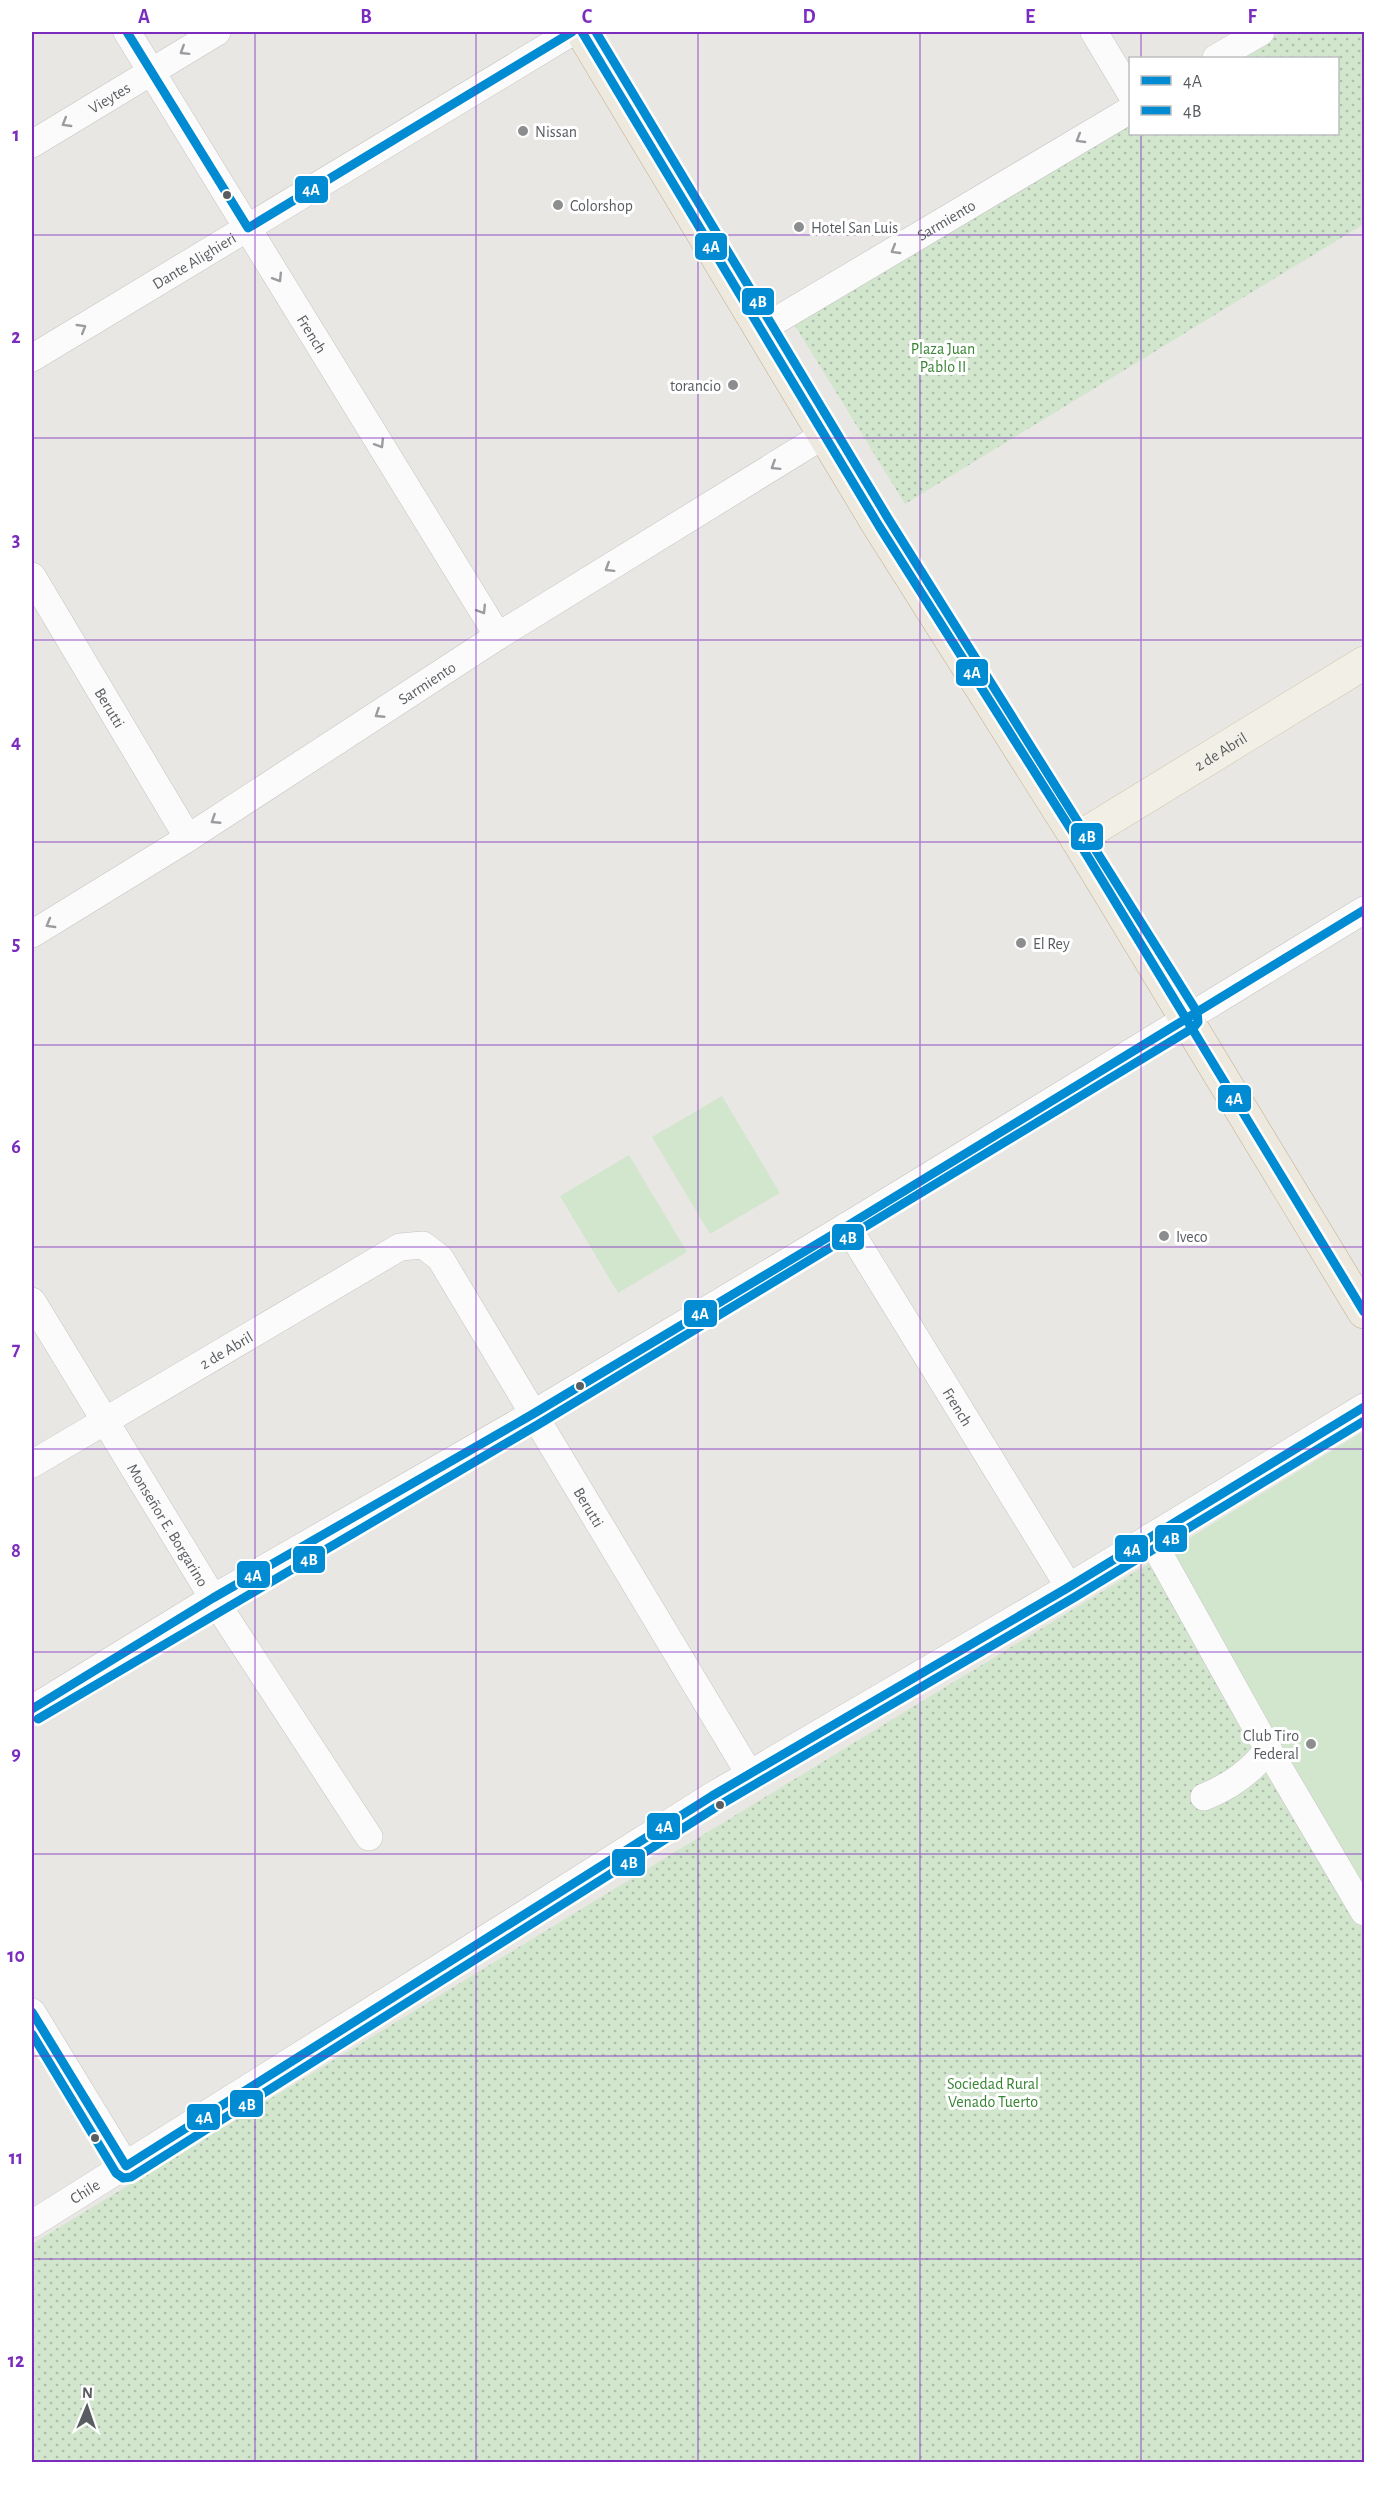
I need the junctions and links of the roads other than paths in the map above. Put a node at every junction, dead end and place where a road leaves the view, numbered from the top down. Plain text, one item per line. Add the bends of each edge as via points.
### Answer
1 (127, 32) edge
2 (217, 32) edge
3 (572, 32) edge
4 (582, 32) edge
5 (1094, 32) edge
6 (1261, 32) edge
7 (1218, 57) edge
8 (152, 72) junction
9 (1129, 89) edge
10 (1129, 111) edge
11 (32, 144) edge
12 (248, 228) junction
13 (762, 329) junction
14 (32, 358) edge
15 (824, 435) junction
16 (32, 576) edge
17 (498, 636) junction
18 (1365, 663) edge
19 (188, 838) junction
20 (1077, 839) junction
21 (1365, 910) edge
22 (32, 934) edge
23 (1187, 1018) junction
24 (847, 1227) junction
25 (423, 1245) joint
26 (32, 1301) edge
27 (1365, 1312) edge
28 (1365, 1407) edge
29 (533, 1414) junction
30 (104, 1419) junction
31 (32, 1464) edge
32 (1150, 1537) junction
33 (1069, 1587) junction
34 (213, 1599) junction
35 (32, 1709) edge
36 (1268, 1749) junction
37 (750, 1775) junction
38 (1204, 1797) dead end
39 (369, 1837) dead end
40 (1365, 1912) edge
41 (32, 2012) edge
42 (126, 2166) junction
43 (32, 2224) edge

1 - 8 street, French
2 -> 8 street, Vieytes
3 - 12 street, Dante Alighieri
4 - 13 highway
5 - 9 street
6 - 7 street
8 -> 11 street, Vieytes
8 - 12 street, French
10 -> 13 street, Sarmiento
14 -> 12 street, Dante Alighieri
12 -> 17 street, French
13 - 15 highway
15 -> 17 street, Sarmiento
15 - 20 highway
16 - 19 street, Berutti
17 -> 19 street, Sarmiento
18 - 20 main road, 2 de Abril
19 -> 22 street, Sarmiento
20 - 23 highway
21 - 23 street
23 - 24 street
23 - 27 highway
24 - 29 street
24 - 33 street, French
25 - 29 street, Berutti via 440,1258
25 - 30 street, 2 de Abril via 400,1247
26 - 30 street, Monseñor E. Borgarino
28 - 32 street, Chile
29 - 34 street
29 - 37 street, Berutti
30 - 31 street, 2 de Abril
30 - 34 street, Monseñor E. Borgarino
32 - 33 street, Chile
32 - 36 street
33 - 37 street, Chile
34 - 35 street
34 - 39 street, Monseñor E. Borgarino
36 - 38 street via 1256,1765
36 - 40 street
37 - 42 street, Chile
41 - 42 street
42 - 43 street, Chile

